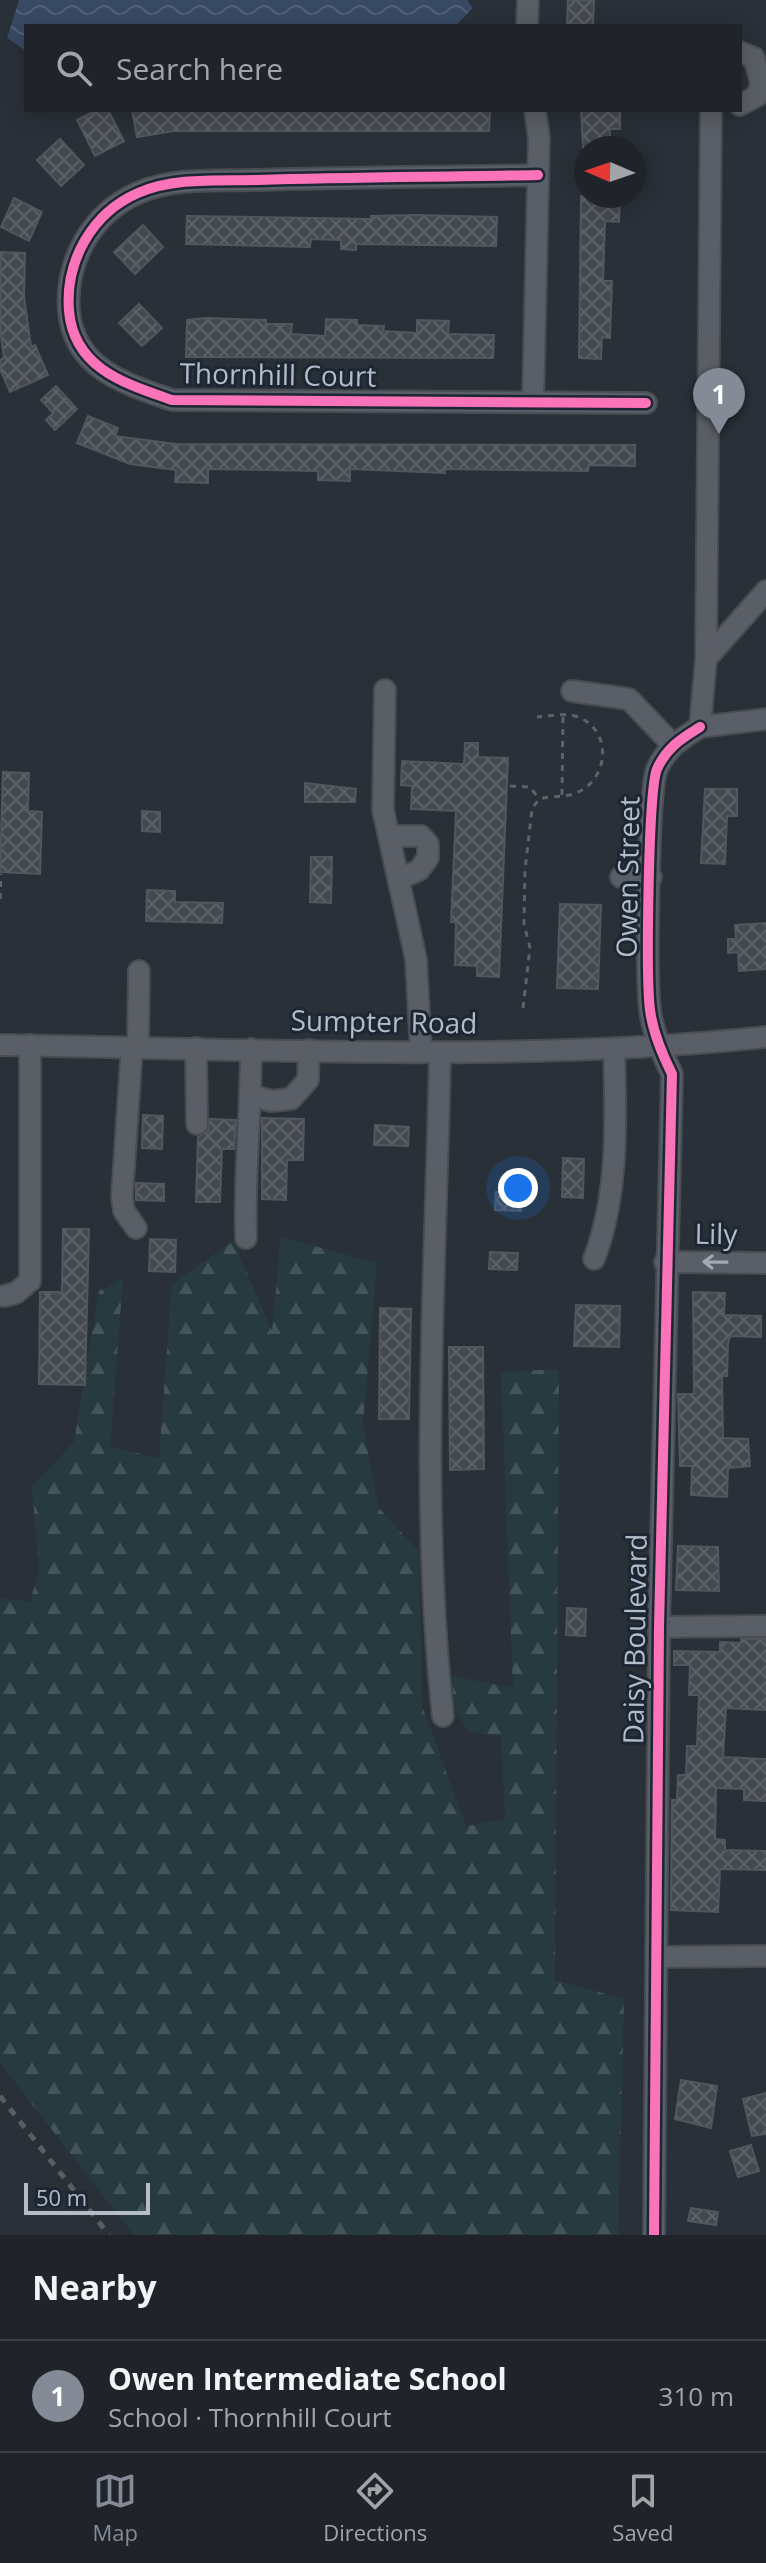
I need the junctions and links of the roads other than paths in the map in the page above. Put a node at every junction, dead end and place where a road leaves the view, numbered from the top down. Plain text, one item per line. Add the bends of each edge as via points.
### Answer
1 (528, 0) edge
2 (527, 24) edge
3 (742, 53) edge
4 (742, 104) edge
5 (535, 112) edge
6 (711, 112) edge
7 (538, 175) junction
8 (533, 402) junction
9 (646, 403) dead end
10 (766, 591) edge
11 (706, 659) junction
12 (385, 690) dead end
13 (572, 691) dead end
14 (766, 719) edge
15 (700, 727) junction
16 (672, 744) junction
17 (390, 836) junction
18 (621, 877) dead end
19 (651, 877) junction
20 (399, 879) junction
21 (139, 971) dead end
22 (766, 1037) edge
23 (0, 1045) edge
24 (30, 1045) junction
25 (135, 1047) junction
26 (196, 1048) junction
27 (659, 1048) junction
28 (251, 1049) junction
29 (614, 1049) junction
30 (309, 1050) junction
31 (430, 1052) junction
32 (251, 1095) junction
33 (197, 1124) dead end
34 (136, 1228) dead end
35 (246, 1238) dead end
36 (594, 1259) dead end
37 (665, 1262) junction
38 (766, 1263) edge
39 (4, 1296) dead end
40 (766, 1626) edge
41 (659, 1627) junction
42 (443, 1716) dead end
43 (766, 1956) edge
44 (656, 1957) junction
45 (654, 2235) edge

1 - 2 street
3 - 4 street via 754,58 761,83 757,96
5 - 7 street
6 - 11 street
7 - 8 street
7 - 8 street, Thornhill Court via 274,179 154,187 119,203 100,220 78,252 69,289 74,329 104,372 133,389 172,400
8 - 9 street, Thornhill Court
10 - 11 street
11 - 15 street
12 - 17 street via 383,810
13 - 16 street via 629,699
14 - 15 street
15 - 16 street
16 - 19 street, Owen Street via 655,773
17 - 20 street
17 - 20 street via 421,836 428,844 428,858 419,870
18 - 19 street
19 - 27 street, Owen Street via 650,1009
20 - 31 street
21 - 25 street
22 - 27 street, Sumpter Road
23 - 24 street, Sumpter Road
24 - 25 street, Sumpter Road
24 - 39 street via 30,1281
25 - 26 street, Sumpter Road
25 - 34 street via 122,1196 124,1211
26 - 28 street, Sumpter Road
26 - 33 street
27 - 29 street, Sumpter Road
27 - 37 street, Daisy Boulevard via 672,1074
28 - 30 street, Sumpter Road
28 - 32 street
29 - 31 street, Sumpter Road
29 - 36 street via 609,1200
30 - 31 street, Sumpter Road
30 - 32 street via 308,1080 291,1099
31 - 42 street via 431,1443
32 - 35 street
38 -> 37 street, Lily
37 - 41 street, Daisy Boulevard
40 - 41 street
41 - 44 street, Daisy Boulevard
43 - 44 street
44 - 45 street, Daisy Boulevard

